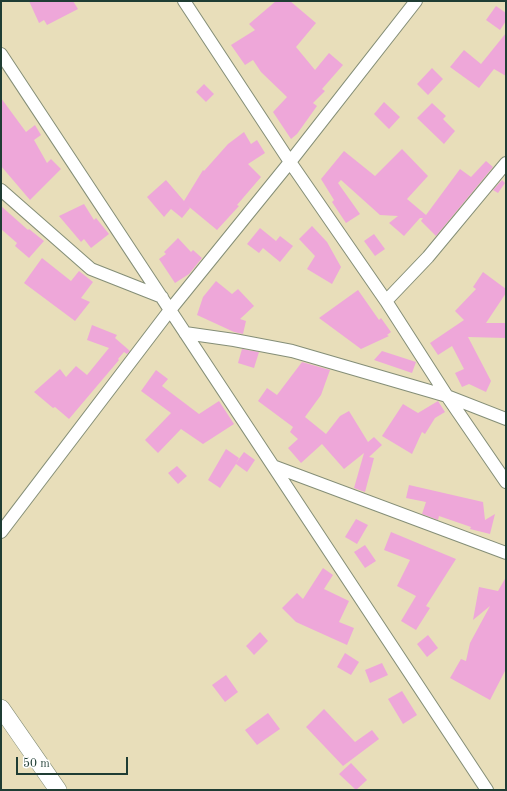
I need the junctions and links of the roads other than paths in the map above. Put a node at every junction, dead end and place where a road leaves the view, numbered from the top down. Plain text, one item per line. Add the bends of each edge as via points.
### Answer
1 (184, 1) edge
2 (416, 1) edge
3 (1, 54) edge
4 (290, 162) junction
5 (506, 163) edge
6 (1, 190) edge
7 (162, 297) junction
8 (386, 301) junction
9 (170, 310) junction
10 (186, 333) junction
11 (447, 396) junction
12 (506, 419) edge
13 (273, 466) junction
14 (506, 482) edge
15 (1, 532) edge
16 (506, 554) edge
17 (1, 709) edge
18 (58, 790) edge
19 (487, 790) edge

1 - 4 street
2 - 4 street
3 - 7 street
4 - 8 street
4 - 9 street
5 - 8 street via 428,257
6 - 7 street via 91,268
7 - 9 street
8 - 11 street
9 - 10 street
9 - 15 street
10 - 11 street via 292,351
10 - 13 street
11 - 12 street
11 - 14 street
13 - 16 street
13 - 19 street
17 - 18 street

